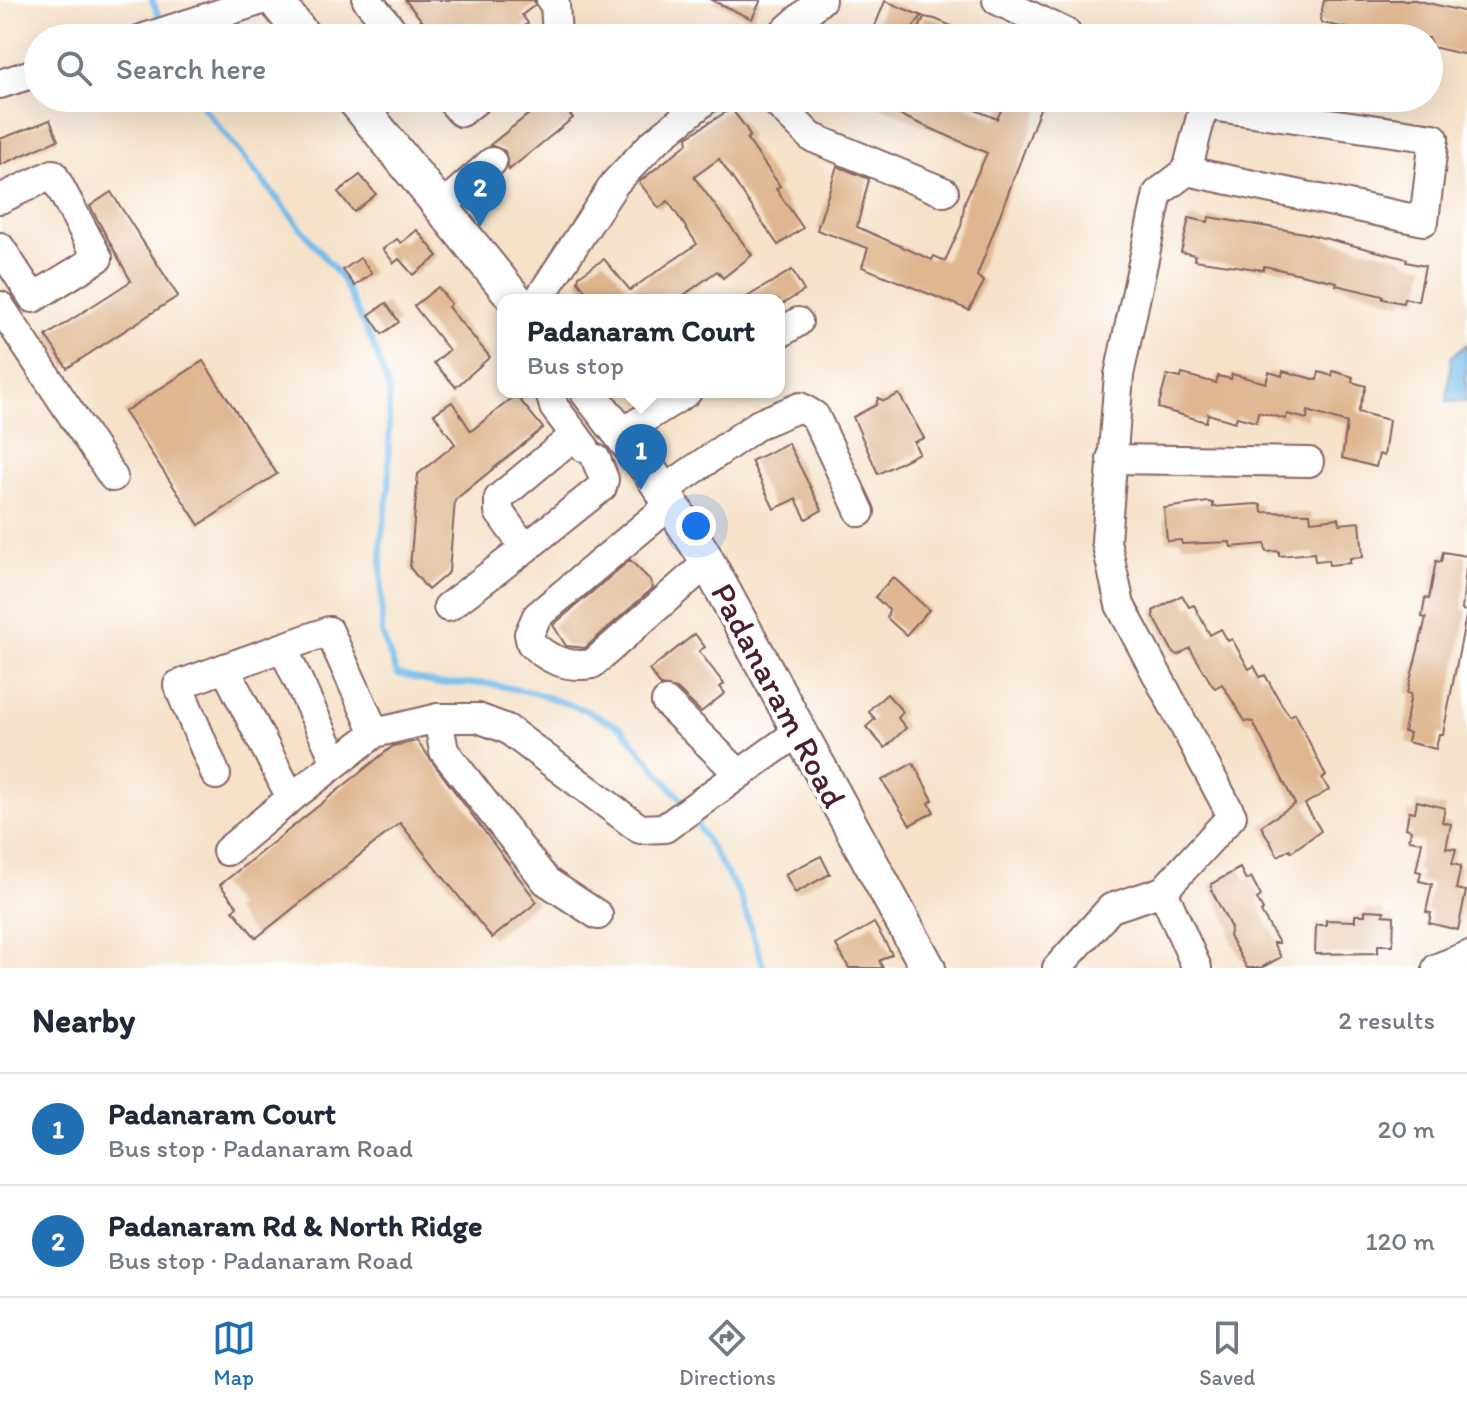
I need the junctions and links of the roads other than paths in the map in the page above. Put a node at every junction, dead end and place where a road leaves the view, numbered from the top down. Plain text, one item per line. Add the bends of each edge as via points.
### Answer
1 (275, 0) edge
2 (367, 0) edge
3 (551, 0) edge
4 (821, 0) edge
5 (997, 0) edge
6 (249, 4) edge
7 (187, 24) edge
8 (294, 24) edge
9 (387, 24) edge
10 (556, 24) edge
11 (793, 24) edge
12 (1047, 24) edge
13 (24, 76) edge
14 (0, 84) edge
15 (364, 112) edge
16 (691, 112) edge
17 (786, 112) edge
18 (1202, 112) edge
19 (1253, 112) edge
20 (492, 162) dead end
21 (1187, 171) junction
22 (944, 192) dead end
23 (0, 199) edge
24 (441, 207) junction
25 (0, 247) edge
26 (511, 294) edge
27 (542, 294) edge
28 (0, 306) edge
29 (552, 398) edge
30 (593, 398) edge
31 (679, 398) edge
32 (575, 435) junction
33 (624, 437) junction
34 (596, 459) junction
35 (1111, 459) junction
36 (1309, 462) dead end
37 (113, 477) dead end
38 (667, 498) junction
39 (860, 512) dead end
40 (527, 547) junction
41 (707, 563) junction
42 (448, 607) dead end
43 (283, 648) junction
44 (225, 668) junction
45 (666, 702) dead end
46 (438, 718) junction
47 (798, 732) junction
48 (375, 733) junction
49 (336, 762) junction
50 (739, 774) junction
51 (216, 775) dead end
52 (291, 798) junction
53 (227, 851) dead end
54 (1163, 891) junction
55 (598, 915) dead end
56 (1467, 956) edge
57 (923, 966) edge
58 (1057, 968) edge
59 (1197, 968) edge
60 (1437, 968) edge

1 - 8 main road
2 - 9 street
3 - 10 street
4 - 11 street
5 - 12 street
6 - 7 street
13 - 14 street
15 - 24 main road
16 - 27 street via 615,183
17 - 22 street via 811,137
18 - 21 street
19 - 21 street via 1434,138 1424,221
20 - 24 street
21 - 35 street via 1158,193 1119,375
23 - 25 street via 53,174 98,258 33,298
24 - 26 main road
28 - 37 street
29 - 32 street
30 - 33 main road, Padanaram Road
31 - 33 street
32 - 34 street
32 - 40 street via 499,498 499,512
33 - 34 street
33 - 38 main road, Padanaram Road
34 - 40 street via 602,487
35 - 36 street
35 - 54 street via 1106,541 1120,605 1232,816
38 - 39 street via 759,424 800,407 815,416
38 - 41 main road, Padanaram Road
38 - 41 street via 537,616 531,643 558,662 592,664
40 - 42 street
41 - 47 main road, Padanaram Road
43 - 44 street
43 - 48 street via 329,631
43 - 49 street
44 - 51 street via 178,685
44 - 52 street
45 - 50 street
46 - 48 street
46 - 50 street via 478,718 507,729 640,829 665,828
46 - 55 street via 444,751 546,881
47 - 50 street
47 - 57 main road, Padanaram Road
48 - 49 street
49 - 52 street
52 - 53 street
54 - 58 street via 1111,908
54 - 59 street
56 - 60 street

